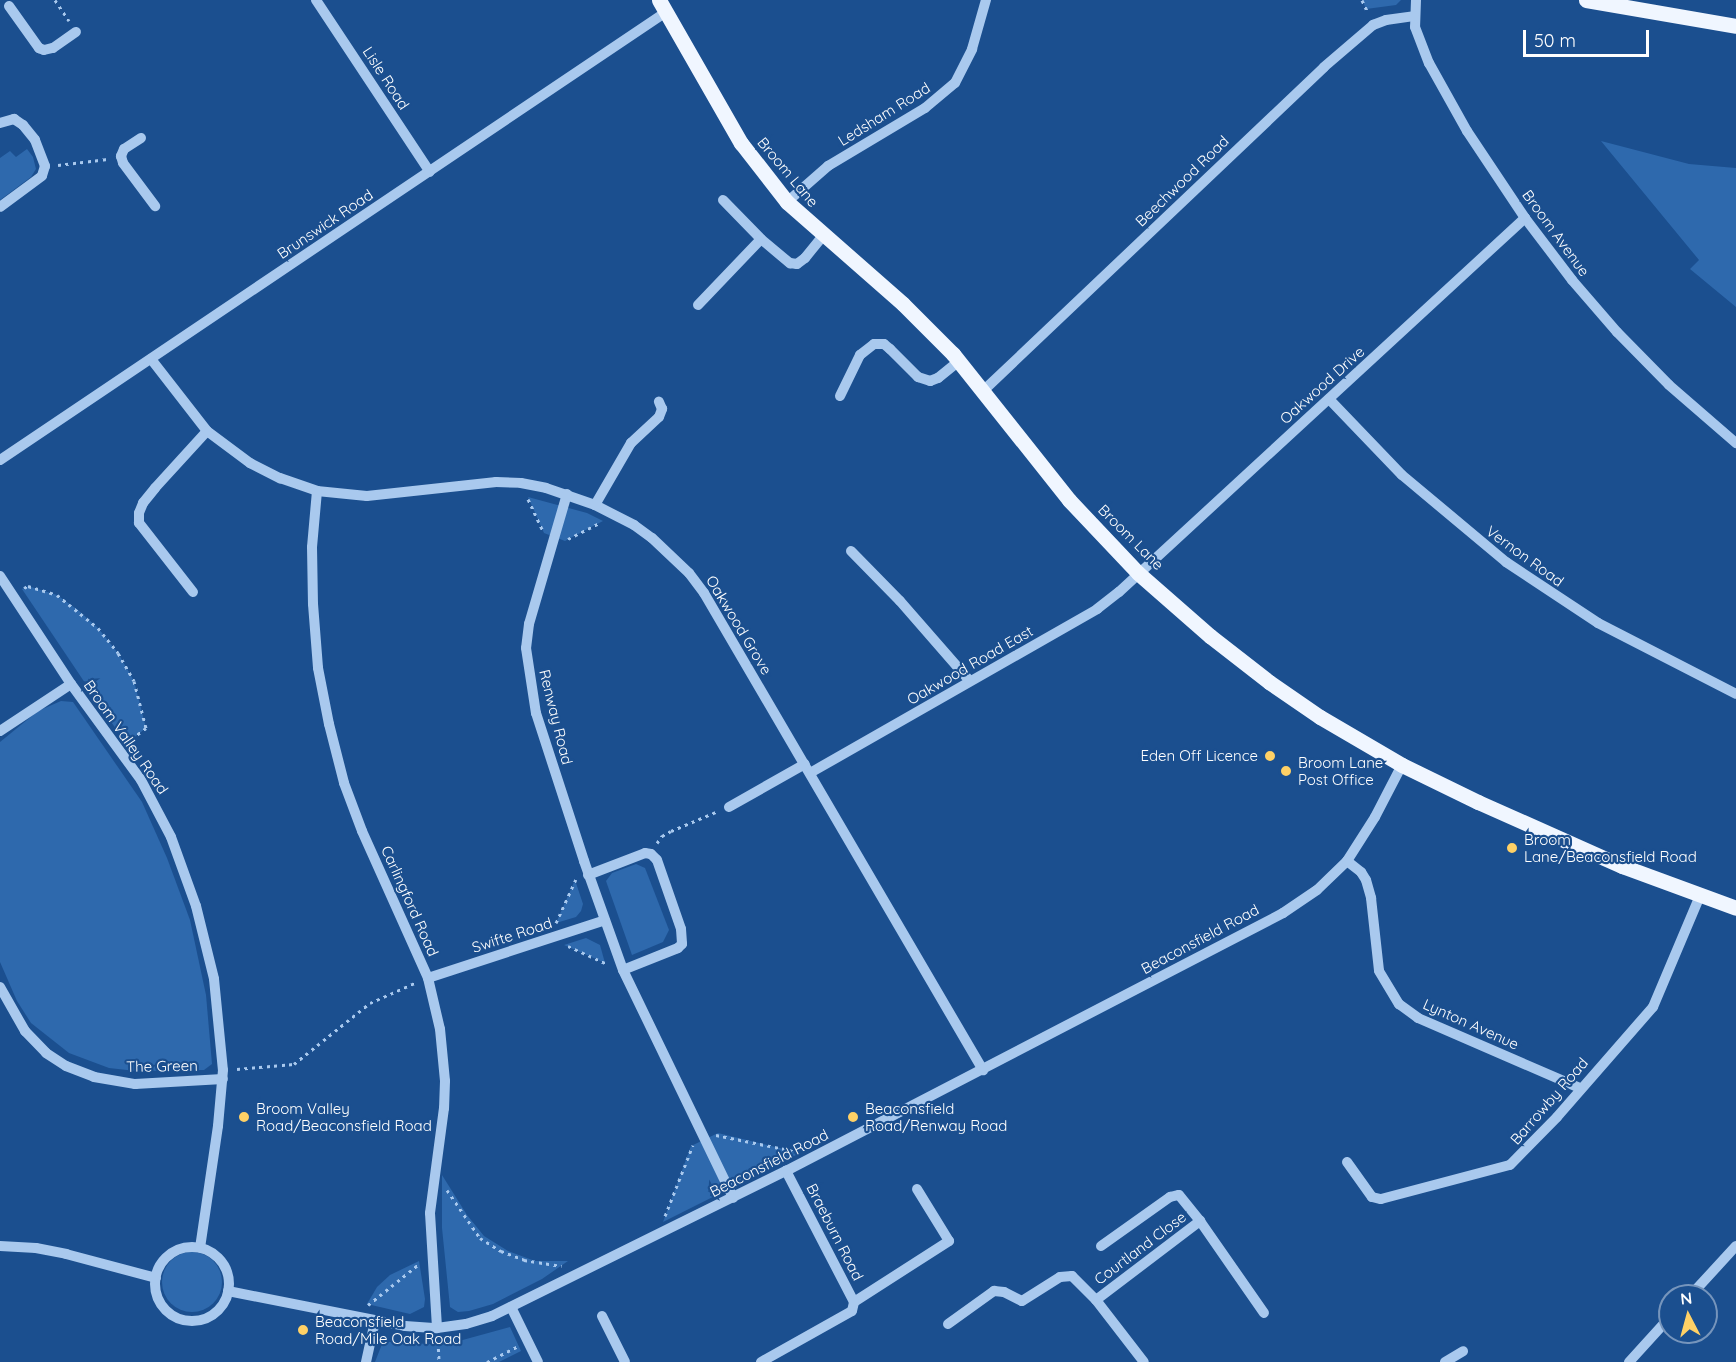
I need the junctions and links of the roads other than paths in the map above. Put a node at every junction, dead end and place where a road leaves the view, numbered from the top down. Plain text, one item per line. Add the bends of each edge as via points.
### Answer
1 (316, 0) edge
2 (986, 0) edge
3 (1416, 0) edge
4 (1586, 0) edge
5 (9, 6) dead end
6 (663, 6) edge
7 (1414, 16) junction
8 (1736, 26) edge
9 (76, 32) road end
10 (0, 123) edge
11 (141, 138) dead end
12 (430, 172) junction
13 (723, 200) dead end
14 (787, 202) junction
15 (154, 206) dead end
16 (0, 207) edge
17 (1525, 218) junction
18 (822, 236) junction
19 (761, 239) junction
20 (698, 305) dead end
21 (151, 360) junction
22 (959, 361) junction
23 (984, 391) junction
24 (840, 396) dead end
25 (1329, 399) junction
26 (659, 402) dead end
27 (207, 431) junction
28 (1736, 443) edge
29 (0, 460) edge
30 (317, 492) junction
31 (567, 494) junction
32 (596, 505) junction
33 (850, 551) dead end
34 (1138, 573) junction
35 (1, 578) edge
36 (193, 592) dead end
37 (969, 680) junction
38 (71, 684) junction
39 (1736, 694) edge
40 (0, 731) edge
41 (1402, 765) junction
42 (807, 768) junction
43 (729, 807) road end
44 (1347, 861) junction
45 (588, 875) junction
46 (1700, 896) junction
47 (1736, 908) edge
48 (605, 920) junction
49 (622, 970) junction
50 (428, 978) junction
51 (0, 987) edge
52 (983, 1070) junction
53 (223, 1075) junction
54 (1580, 1088) junction
55 (1347, 1162) dead end
56 (786, 1171) junction
57 (917, 1189) dead end
58 (734, 1198) junction
59 (1200, 1221) junction
60 (0, 1246) edge
61 (1101, 1246) dead end
62 (1736, 1246) edge
63 (200, 1248) junction
64 (156, 1278) junction
65 (1701, 1284) edge
66 (228, 1291) junction
67 (1096, 1300) junction
68 (854, 1302) junction
69 (511, 1307) junction
70 (1264, 1312) dead end
71 (602, 1316) dead end
72 (375, 1322) junction
73 (948, 1324) dead end
74 (437, 1328) junction
75 (1658, 1330) edge
76 (1463, 1351) dead end
77 (769, 1360) edge
78 (366, 1362) edge
79 (538, 1362) edge
80 (625, 1362) edge
81 (1144, 1362) edge
82 (1445, 1362) edge
83 (1629, 1362) edge

1 - 12 street, Lisle Road
2 - 14 street, Ledsham Road via 972,50 949,89 926,108 828,166
3 - 7 street, Broom Avenue
4 - 8 main road
5 - 9 street via 44,50
6 - 12 street, Brunswick Road
6 - 14 main road, Broom Lane via 741,143
7 - 17 street, Broom Avenue via 1419,44 1429,63 1467,131
7 - 23 street, Beechwood Road via 1373,25 1339,54
10 - 16 street via 14,119 23,125 35,140 45,166 42,176
11 - 15 street via 123,149 121,156
12 - 21 street, Brunswick Road
13 - 19 street
14 - 18 main road, Broom Lane
17 - 25 street, Oakwood Drive
17 - 28 street, Broom Avenue via 1617,332
18 - 19 street via 797,264 790,263
18 - 22 main road, Broom Lane via 903,304
19 - 20 street
21 - 27 street, Oakwood Grove
21 - 29 street, Brunswick Road
22 - 23 main road, Broom Lane
22 - 24 street via 930,381 918,377 884,344 874,344 860,355
23 - 34 main road, Broom Lane via 1069,500
25 - 34 street, Oakwood Drive
25 - 39 street, Vernon Road via 1401,475 1506,562 1598,623
26 - 32 street via 659,417 631,443
27 - 30 street, Oakwood Grove via 250,463
27 - 36 street via 155,488 139,513 139,523
30 - 31 street, Oakwood Grove via 389,495 496,482
30 - 50 street, Carlingford Road via 312,547 313,604 318,668 329,724 344,783 362,831
31 - 32 street, Oakwood Grove
31 - 45 street, Renway Road via 529,624 526,648 536,713
32 - 42 street, Oakwood Grove via 634,525 689,573
33 - 37 street
34 - 37 street, Oakwood Road East via 1097,609
34 - 41 main road, Broom Lane via 1269,682
35 - 38 street, Broom Valley Road
37 - 42 street, Oakwood Road East via 924,709
38 - 40 street
38 - 53 street, Broom Valley Road via 120,749 159,812 196,906 214,979
41 - 44 street, Beaconsfield Road
41 - 46 main road, Broom Lane via 1543,831
42 - 43 street, Oakwood Road East
42 - 52 street, Oakwood Grove
44 - 52 street, Beaconsfield Road via 1317,890 1283,913
44 - 54 street, Lynton Avenue via 1366,880 1378,971 1399,1004 1418,1018
45 - 48 street, Renway Road
45 - 49 street via 645,853 657,860 681,929 682,944
46 - 47 main road, Broom Lane
46 - 54 street, Barrowby Road via 1658,999
48 - 49 street, Renway Road
48 - 50 street, Swifte Road
49 - 58 street, Renway Road
50 - 74 street, Carlingford Road via 440,1029 445,1081 430,1213
51 - 53 street, The Green via 25,1032 66,1066 94,1077 135,1084
52 - 56 street, Beaconsfield Road
53 - 63 street, Broom Valley Road
54 - 55 street, Barrowby Road via 1518,1158 1502,1169 1381,1199 1372,1197
56 - 58 street, Beaconsfield Road
56 - 68 street, Braeburn Road
57 - 68 street via 949,1241
58 - 69 street, Beaconsfield Road
59 - 61 street, Courtland Close via 1179,1195 1170,1197
59 - 67 street, Courtland Close
59 - 70 street, Courtland Close
60 - 64 street via 66,1254
62 - 65 street
63 - 64 street via 189,1247 168,1256
63 - 66 street via 221,1261 228,1276
64 - 66 street via 161,1304 179,1318 192,1321 221,1307
66 - 72 street, Beaconsfield Road
67 - 73 street, Courtland Close via 1072,1276 1060,1277 1022,1301 994,1291
67 - 81 street
68 - 77 street, Braeburn Road via 852,1311
69 - 74 street, Beaconsfield Road via 466,1324
69 - 79 street
71 - 80 street
72 - 74 street, Beaconsfield Road
72 - 78 street
75 - 83 street
76 - 82 street

